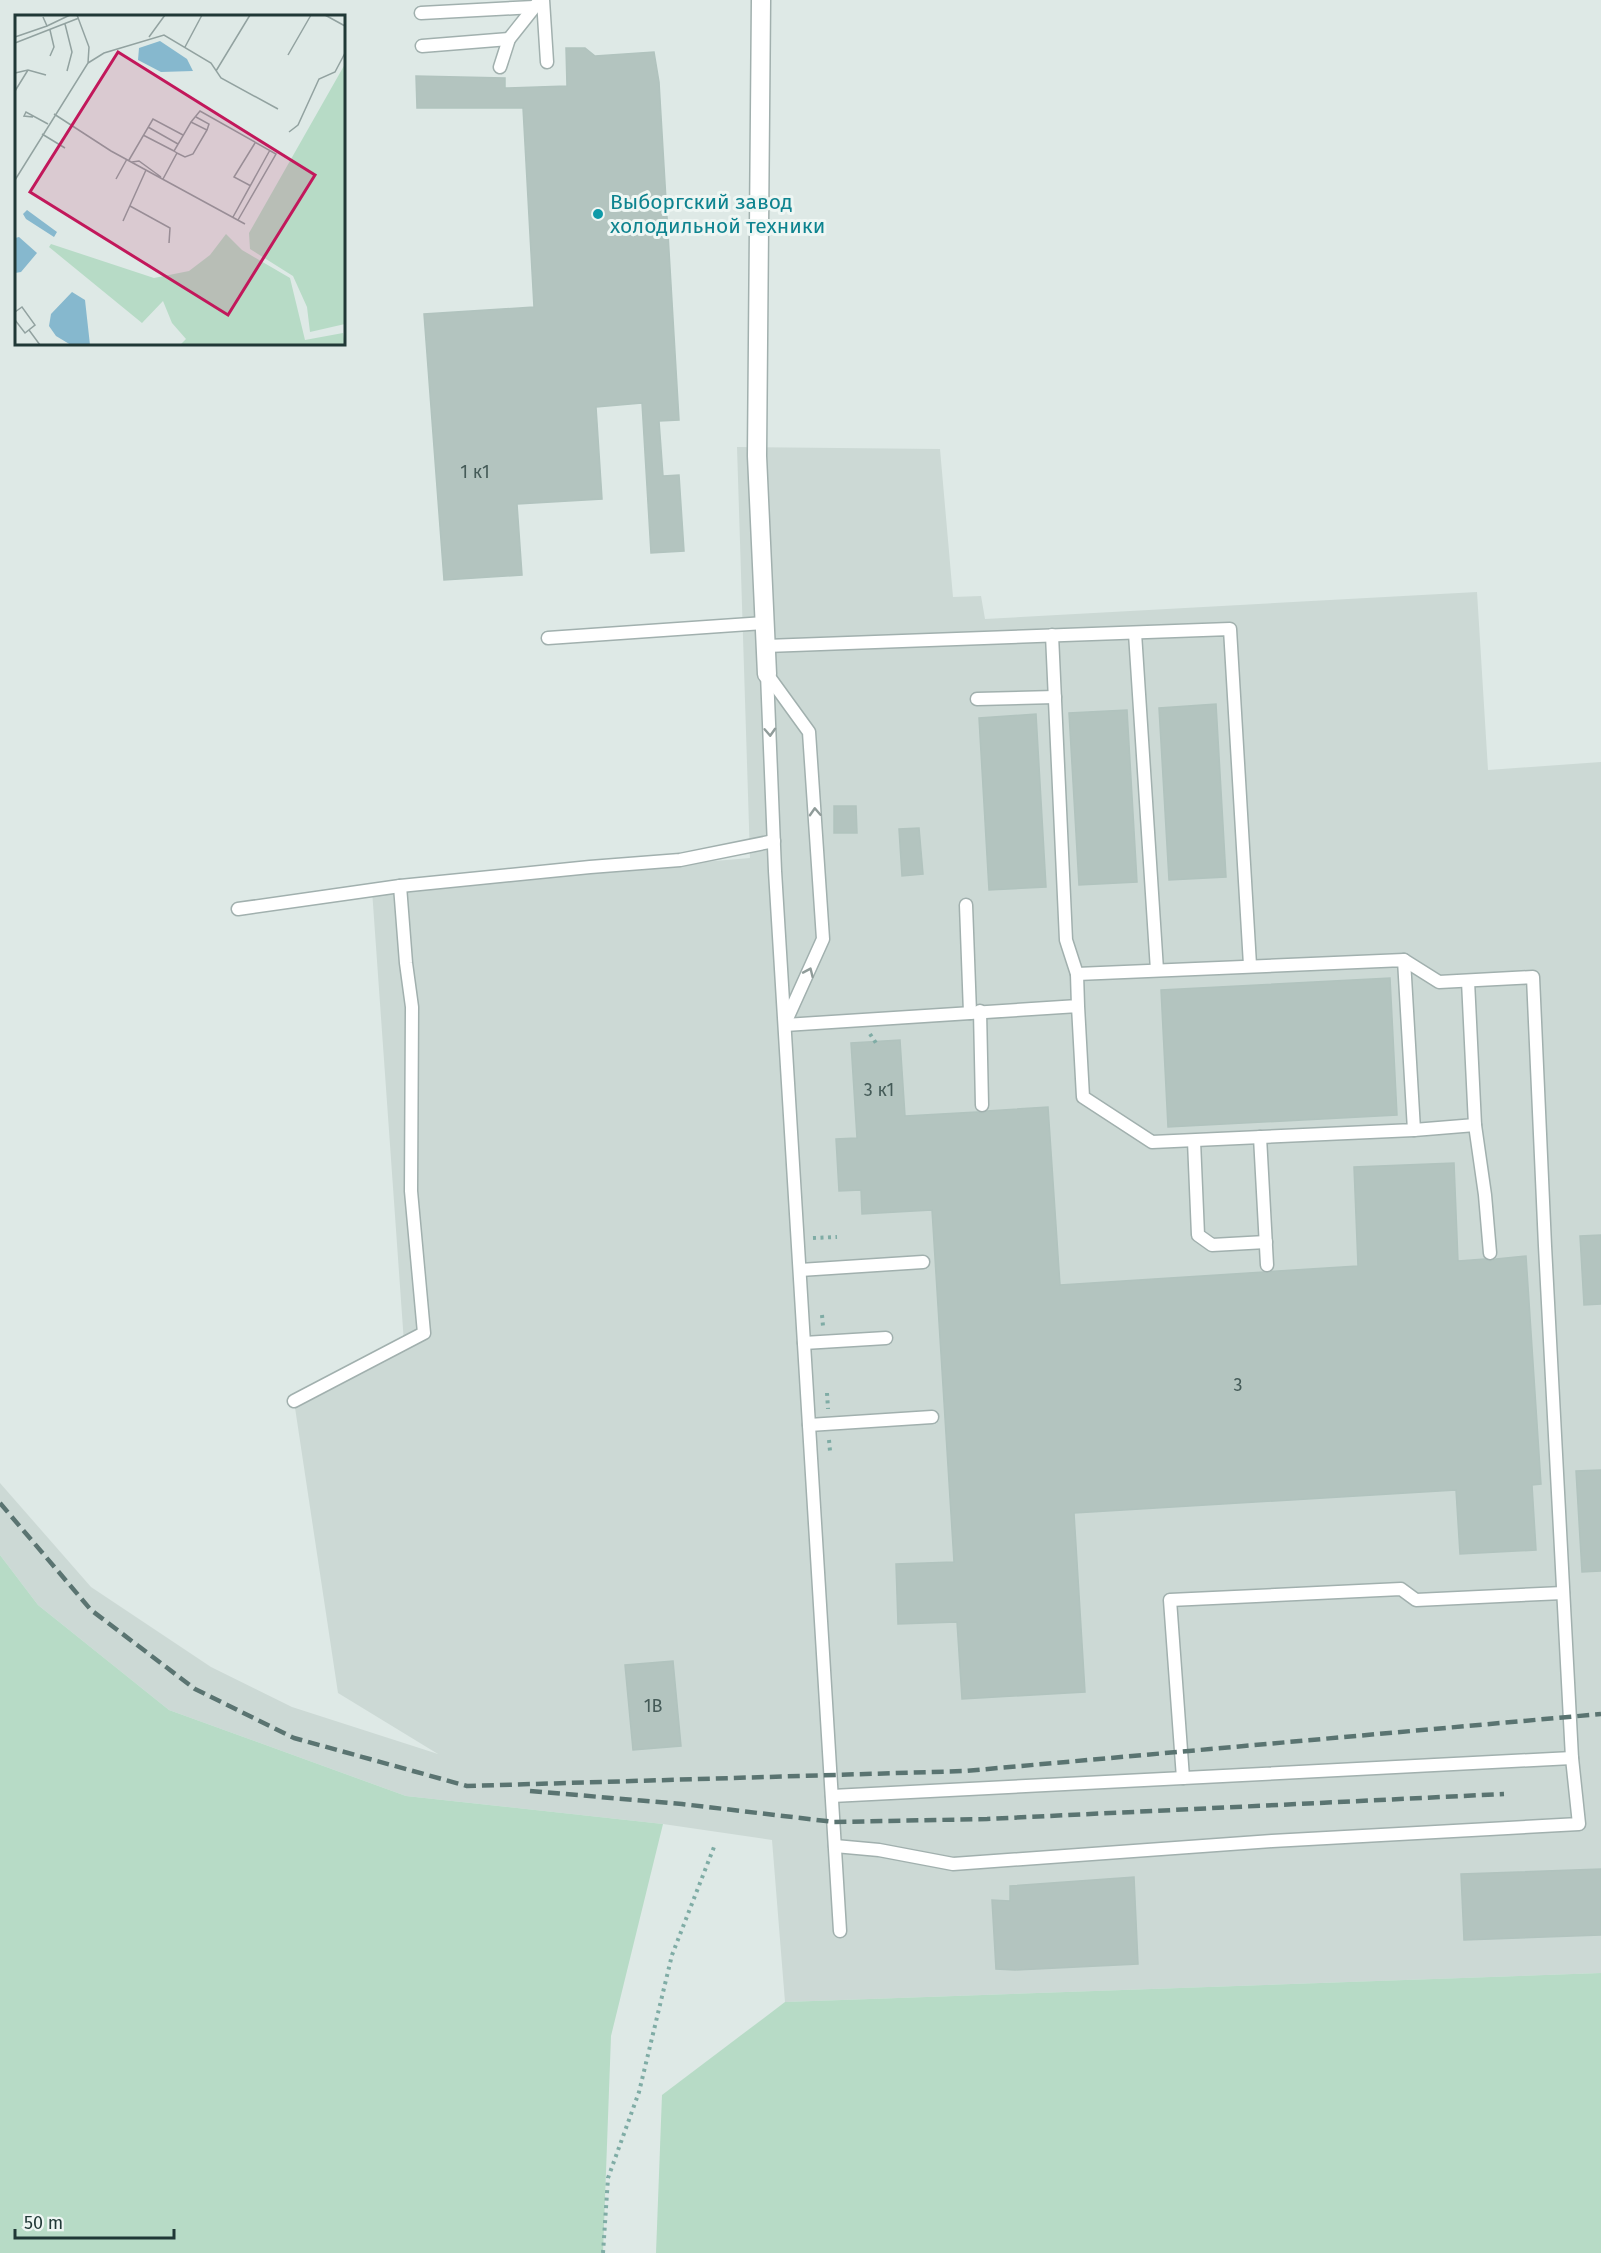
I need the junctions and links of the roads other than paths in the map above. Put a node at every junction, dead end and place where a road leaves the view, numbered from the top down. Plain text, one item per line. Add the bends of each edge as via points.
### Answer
1 (761, 0) edge
2 (539, 2) edge
3 (421, 13) dead end
4 (509, 39) junction
5 (422, 46) dead end
6 (547, 62) dead end
7 (501, 67) dead end
8 (765, 623) junction
9 (1135, 633) junction
10 (1052, 635) junction
11 (548, 638) dead end
12 (766, 646) junction
13 (767, 674) junction
14 (1055, 697) junction
15 (977, 699) dead end
16 (774, 841) junction
17 (400, 886) junction
18 (966, 905) dead end
19 (238, 909) dead end
20 (1404, 960) junction
21 (1250, 965) junction
22 (1157, 970) junction
23 (1077, 974) junction
24 (1468, 981) junction
25 (1078, 1006) junction
26 (975, 1012) junction
27 (785, 1025) junction
28 (982, 1105) dead end
29 (1475, 1125) junction
30 (1414, 1130) junction
31 (1260, 1137) junction
32 (1194, 1141) junction
33 (1266, 1242) junction
34 (1490, 1253) dead end
35 (923, 1262) dead end
36 (1268, 1265) dead end
37 (800, 1270) junction
38 (886, 1338) dead end
39 (804, 1343) junction
40 (294, 1401) dead end
41 (932, 1417) dead end
42 (809, 1425) junction
43 (1563, 1593) junction
44 (1572, 1758) junction
45 (1184, 1778) junction
46 (832, 1796) junction
47 (835, 1846) junction
48 (840, 1931) dead end

1 - 8 street via 757,456
2 - 3 lane
2 - 4 lane
2 - 6 lane
4 - 5 lane
4 - 7 lane
8 - 11 lane
8 - 12 street
9 - 10 lane
9 - 21 lane via 1230,629
9 - 22 lane
10 - 12 lane
10 - 14 lane
12 - 13 street
13 -> 16 lane
27 -> 13 lane via 823,939 809,732
14 - 15 lane
14 - 23 lane via 1066,940
16 - 17 lane via 680,860
16 - 27 lane
17 - 19 lane
17 - 40 lane via 412,1007 411,1191 424,1333
18 - 26 lane
20 - 21 lane
20 - 24 lane via 1439,982
20 - 30 lane
21 - 22 lane
22 - 23 lane
23 - 25 lane
24 - 29 lane
24 - 43 lane via 1533,977
25 - 26 lane
25 - 32 lane via 1083,1097 1152,1142
26 - 27 lane
26 - 28 lane
27 - 37 lane
29 - 30 lane
29 - 34 lane
30 - 31 lane
31 - 32 lane
31 - 33 lane
32 - 33 lane via 1198,1235 1212,1245
33 - 36 lane
35 - 37 lane
37 - 39 lane
38 - 39 lane
39 - 42 lane
41 - 42 lane
42 - 46 lane
43 - 44 lane
43 - 45 lane via 1416,1600 1401,1589 1170,1600
44 - 45 lane
44 - 47 lane via 1579,1824 953,1864
45 - 46 lane
46 - 47 lane
47 - 48 lane

